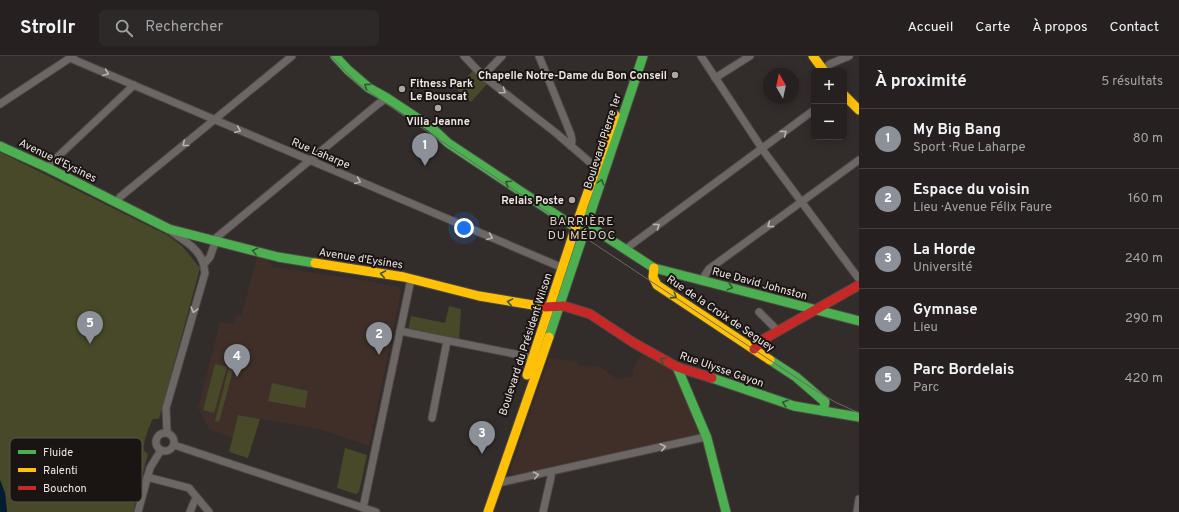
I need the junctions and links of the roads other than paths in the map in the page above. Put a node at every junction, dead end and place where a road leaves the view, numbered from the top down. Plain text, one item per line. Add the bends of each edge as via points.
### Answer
1 (292, 56) edge
2 (335, 56) edge
3 (464, 56) edge
4 (502, 56) edge
5 (539, 56) edge
6 (636, 56) edge
7 (644, 56) edge
8 (700, 56) edge
9 (750, 56) edge
10 (813, 56) edge
11 (849, 56) edge
12 (71, 57) edge
13 (822, 68) edge
14 (825, 68) edge
15 (483, 76) junction
16 (715, 78) junction
17 (134, 85) junction
18 (387, 98) junction
19 (847, 98) edge
20 (0, 104) edge
21 (859, 110) edge
22 (811, 112) edge
23 (215, 120) junction
24 (0, 146) edge
25 (571, 146) junction
26 (763, 149) junction
27 (310, 160) junction
28 (859, 160) edge
29 (608, 161) junction
30 (596, 166) junction
31 (48, 168) junction
32 (592, 180) junction
33 (117, 202) junction
34 (802, 202) junction
35 (589, 219) junction
36 (576, 228) junction
37 (170, 229) junction
38 (594, 229) junction
39 (585, 234) junction
40 (215, 241) junction
41 (626, 250) junction
42 (204, 264) junction
43 (563, 268) junction
44 (654, 268) junction
45 (411, 279) junction
46 (703, 280) junction
47 (859, 280) edge
48 (859, 285) edge
49 (565, 292) junction
50 (560, 306) junction
51 (548, 308) junction
52 (816, 310) junction
53 (759, 312) dead end
54 (590, 314) junction
55 (859, 321) edge
56 (400, 330) junction
57 (777, 331) junction
58 (447, 341) junction
59 (754, 350) junction
60 (533, 359) junction
61 (677, 368) junction
62 (535, 375) junction
63 (823, 411) junction
64 (859, 417) edge
65 (432, 418) dead end
66 (167, 432) junction
67 (707, 436) junction
68 (174, 445) junction
69 (161, 450) junction
70 (551, 472) junction
71 (147, 477) junction
72 (498, 483) junction
73 (142, 496) edge
74 (197, 498) junction
75 (859, 499) edge
76 (141, 502) edge
77 (363, 508) junction
78 (138, 512) edge
79 (190, 512) edge
80 (209, 512) edge
81 (376, 512) edge
82 (480, 512) edge
83 (488, 512) edge
84 (543, 512) edge
85 (726, 512) edge
86 (857, 512) edge

1 - 23 street
18 -> 2 main road via 361,82
3 - 15 street
4 - 15 street
5 - 25 street via 571,134
6 - 30 main road, Boulevard Pierre 1er
7 - 29 main road, Boulevard Pierre 1er
8 - 16 street
9 - 16 street
10 - 13 main road
11 - 14 street
12 -> 17 street, Rue Laharpe
12 - 20 street
15 -> 25 street
16 - 26 street
17 - 23 street, Rue Laharpe
17 - 31 street
18 - 27 street
36 -> 18 main road via 448,143 436,131
19 - 21 main road
26 -> 22 street
23 -> 27 street, Rue Laharpe
23 -> 33 street
24 - 31 main road, Avenue d'Eysines
25 - 30 street
26 - 34 street
41 -> 26 street
27 - 40 street via 216,236
27 -> 43 street, Rue Laharpe
28 - 34 street
29 - 30 street
35 -> 29 main road, Boulevard Pierre 1er
30 - 32 main road, Boulevard Pierre 1er
31 - 33 main road, Avenue d'Eysines
32 - 35 main road
32 - 36 main road, Boulevard Pierre 1er
33 - 37 main road, Avenue d'Eysines
34 -> 46 street via 709,269
34 - 47 street
35 - 38 main road
35 - 39 main road, Boulevard Pierre 1er
36 - 43 main road, Boulevard du Président Wilson
36 - 49 main road via 575,245 565,276
37 - 40 main road, Avenue d'Eysines
37 - 42 street, Avenue d'Eysines via 198,253
38 - 39 main road
38 - 41 main road
39 - 49 main road, Boulevard du Président Wilson
40 - 42 street via 210,257
45 -> 40 main road, Avenue d'Eysines via 278,257
41 - 44 main road
42 -> 66 street via 205,273 166,408
43 - 51 main road, Boulevard du Président Wilson
44 - 46 main road, Rue David Johnston
44 -> 59 main road, Rue de la Croix de Seguey via 654,280 657,285
51 -> 45 main road, Avenue d'Eysines via 479,296
45 - 56 street
46 -> 52 main road, Rue David Johnston
48 - 52 main road
49 - 50 main road, Boulevard du Président Wilson
49 - 54 main road, Rue Ulysse Gayon via 568,299
50 - 51 main road, Avenue d'Eysines
50 - 54 main road, Rue Ulysse Gayon
50 - 62 main road, Boulevard du Président Wilson
51 - 60 main road, Boulevard du Président Wilson
51 - 62 main road via 549,321
52 - 55 main road, Rue David Johnston
52 - 57 main road
53 - 57 street
61 -> 54 main road, Rue Ulysse Gayon
56 - 58 street
56 - 77 street
57 - 59 main road via 759,342
58 - 60 street
58 - 65 street
59 - 63 main road, Rue de la Croix de Seguey via 796,376 823,399
60 - 82 main road, Boulevard du Président Wilson
63 -> 61 main road, Rue Ulysse Gayon via 794,406 684,368
61 - 67 main road
62 - 72 main road, Boulevard du Président Wilson
63 - 64 main road, Rue Ulysse Gayon
66 - 68 street via 172,436
66 - 69 street via 161,433 156,439 157,447
70 -> 67 street
67 - 85 main road
68 - 69 street via 170,450
68 - 77 street
69 - 71 street
72 -> 70 street
70 - 84 street
71 - 73 street
71 - 74 street via 189,488
72 - 83 main road, Boulevard du Président Wilson
74 - 79 street
74 - 80 street
75 - 86 street
76 - 78 street
77 - 81 street

